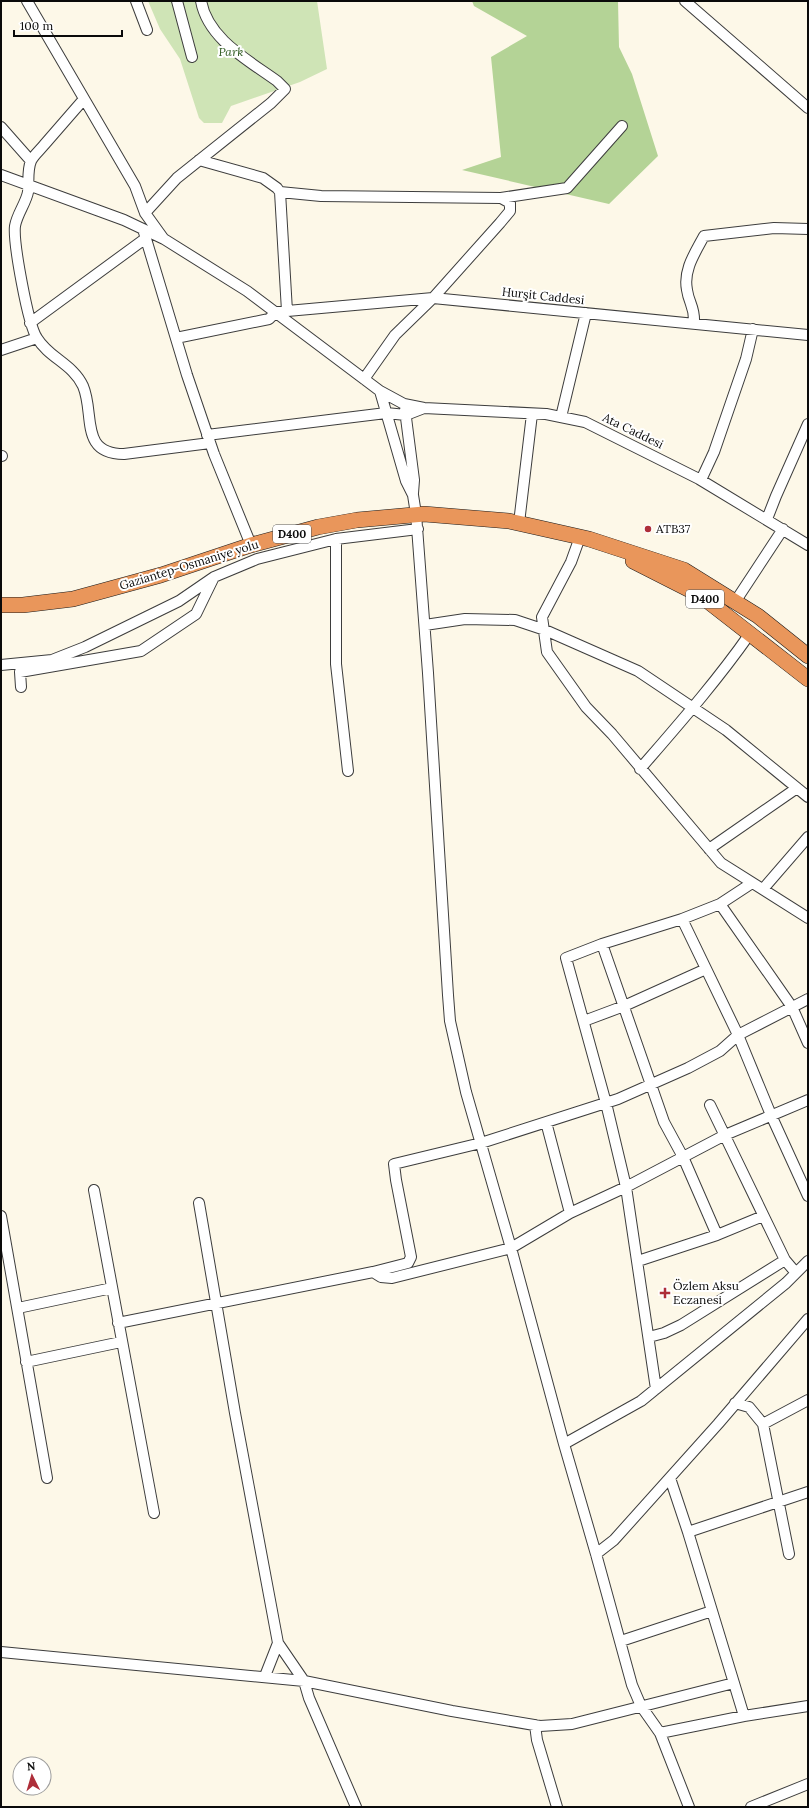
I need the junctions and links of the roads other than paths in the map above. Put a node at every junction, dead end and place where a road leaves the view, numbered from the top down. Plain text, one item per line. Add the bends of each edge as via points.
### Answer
1 (27, 1) edge
2 (136, 1) edge
3 (177, 1) edge
4 (200, 1) edge
5 (685, 1) edge
6 (147, 30) dead end
7 (192, 57) dead end
8 (84, 99) junction
9 (808, 108) edge
10 (622, 126) dead end
11 (1, 127) edge
12 (199, 160) junction
13 (31, 161) junction
14 (1, 175) edge
15 (28, 186) junction
16 (280, 192) junction
17 (505, 200) junction
18 (145, 214) junction
19 (808, 228) edge
20 (145, 233) junction
21 (164, 239) junction
22 (433, 298) junction
23 (287, 311) junction
24 (276, 312) junction
25 (586, 313) junction
26 (30, 323) junction
27 (694, 323) junction
28 (753, 329) junction
29 (808, 334) edge
30 (37, 338) junction
31 (176, 338) junction
32 (1, 350) edge
33 (364, 379) junction
34 (380, 391) junction
35 (404, 404) junction
36 (424, 408) junction
37 (386, 413) junction
38 (532, 414) junction
39 (406, 415) junction
40 (561, 417) junction
41 (808, 424) edge
42 (209, 439) junction
43 (701, 480) junction
44 (413, 495) junction
45 (767, 519) junction
46 (417, 521) junction
47 (519, 523) junction
48 (783, 529) junction
49 (585, 538) junction
50 (336, 539) junction
51 (808, 545) edge
52 (251, 546) junction
53 (214, 576) junction
54 (735, 602) junction
55 (1, 605) edge
56 (425, 625) junction
57 (545, 630) junction
58 (749, 635) junction
59 (808, 656) edge
60 (1, 665) edge
61 (808, 679) edge
62 (21, 687) dead end
63 (694, 708) junction
64 (640, 769) junction
65 (348, 771) dead end
66 (796, 788) junction
67 (808, 797) edge
68 (808, 837) edge
69 (709, 849) junction
70 (752, 883) junction
71 (763, 889) junction
72 (720, 904) junction
73 (808, 918) edge
74 (682, 919) junction
75 (602, 944) junction
76 (706, 969) junction
77 (808, 999) edge
78 (624, 1006) junction
79 (792, 1007) junction
80 (584, 1021) junction
81 (738, 1035) junction
82 (808, 1043) edge
83 (651, 1085) junction
84 (808, 1100) edge
85 (606, 1103) junction
86 (710, 1105) dead end
87 (771, 1115) junction
88 (546, 1122) junction
89 (725, 1135) junction
90 (481, 1143) junction
91 (683, 1157) junction
92 (626, 1187) junction
93 (94, 1190) dead end
94 (808, 1196) edge
95 (199, 1203) dead end
96 (570, 1213) junction
97 (1, 1216) edge
98 (763, 1216) junction
99 (717, 1235) junction
100 (511, 1248) junction
101 (638, 1260) junction
102 (785, 1260) junction
103 (808, 1261) edge
104 (373, 1272) junction
105 (796, 1273) junction
106 (112, 1288) junction
107 (218, 1304) junction
108 (18, 1308) junction
109 (807, 1322) edge
110 (118, 1323) junction
111 (649, 1337) junction
112 (121, 1342) junction
113 (26, 1362) junction
114 (656, 1389) junction
115 (808, 1400) edge
116 (735, 1403) junction
117 (763, 1424) junction
118 (564, 1444) junction
119 (47, 1478) dead end
120 (670, 1478) junction
121 (808, 1492) edge
122 (778, 1502) junction
123 (154, 1513) dead end
124 (688, 1532) junction
125 (596, 1554) junction
126 (789, 1554) dead end
127 (712, 1611) junction
128 (621, 1641) junction
129 (278, 1643) junction
130 (1, 1652) edge
131 (265, 1676) junction
132 (304, 1681) junction
133 (734, 1684) junction
134 (641, 1706) junction
135 (808, 1706) edge
136 (744, 1716) junction
137 (535, 1725) junction
138 (660, 1733) junction
139 (808, 1784) edge
140 (356, 1807) edge
141 (557, 1807) edge
142 (689, 1807) edge
143 (751, 1807) edge

1 - 8 street
2 - 6 street
3 - 7 street
4 - 12 street via 207,20 219,37 285,89
5 - 9 street
8 - 13 street
8 - 18 street via 135,186
10 - 17 street via 567,188 517,194
11 - 13 street
12 - 16 street via 263,178
12 - 18 street via 177,178
13 - 15 street
14 - 15 street, Ata Caddesi
15 - 20 street, Ata Caddesi via 124,220
15 - 26 street via 28,193 17,217 15,236
16 - 17 street via 321,196
16 - 23 street
17 - 22 street via 510,211
18 - 21 street
19 - 27 street via 774,228 704,236 690,262 686,278 687,290 695,312
20 - 21 street, Ata Caddesi
20 - 26 street
20 - 31 street
21 - 24 street, Ata Caddesi via 248,290
22 - 23 street, Hurşit Caddesi
22 - 25 street, Hurşit Caddesi
22 - 33 street via 395,335
23 - 24 street, Hurşit Caddesi
24 - 31 street via 268,319
24 - 33 street, Ata Caddesi
25 - 27 street, Hurşit Caddesi
25 - 40 street
26 - 30 street
27 - 28 street, Hurşit Caddesi
28 - 29 street, Hurşit Caddesi
28 - 43 street via 746,360 714,452
30 - 32 street
30 - 42 street via 45,349 70,368 82,383 88,403 91,432 101,448 116,454 124,454
31 - 42 street
33 - 34 street, Ata Caddesi
34 - 35 street, Ata Caddesi
34 - 37 street
35 - 36 street, Ata Caddesi
35 - 39 street
36 - 38 street, Ata Caddesi
36 - 39 street
37 - 39 street
37 - 42 street
37 - 44 street via 406,481
38 - 40 street, Ata Caddesi
38 - 47 street
39 - 44 street via 414,480
40 - 43 street, Ata Caddesi via 585,422
41 - 45 street
42 - 52 street
43 - 45 street, Ata Caddesi
44 - 46 street
45 - 48 street, Ata Caddesi
46 - 47 highway, Gaziantep-Osmaniye yolu / D400 via 464,517
46 - 50 street
46 - 52 highway, Gaziantep-Osmaniye yolu / D400 via 357,520
46 - 56 street
47 - 49 highway, Gaziantep-Osmaniye yolu / D400
48 - 51 street, Ata Caddesi
48 - 54 street
49 - 54 highway, Gaziantep-Osmaniye yolu / D400 via 684,570
49 - 57 street via 542,617
49 - 58 highway, Gaziantep-Osmaniye yolu / D400 via 700,595
50 - 53 street via 257,559
50 - 65 street via 336,664
52 - 55 highway, Gaziantep-Osmaniye yolu / D400 via 73,599 23,606
53 - 60 street via 179,601 52,660
53 - 62 street via 196,614 141,651 20,672
54 - 59 highway, Gaziantep-Osmaniye yolu / D400 via 758,616
56 - 57 street via 465,619 500,618
56 - 90 street via 450,1021
57 - 63 street via 638,671
57 - 64 street via 547,652 586,707
58 - 61 highway, Gaziantep-Osmaniye yolu / D400
58 - 63 street
63 - 64 street
63 - 66 street via 726,730
64 - 69 street
66 - 67 street
66 - 69 street
68 - 71 street
69 - 70 street via 722,863
70 - 71 street
70 - 72 street
71 - 73 street
72 - 74 street
72 - 79 street
74 - 75 street
74 - 76 street
75 - 78 street
75 - 80 street via 566,958
76 - 78 street
76 - 81 street
77 - 79 street
78 - 80 street
78 - 83 street
79 - 81 street
79 - 82 street
80 - 85 street
81 - 83 street via 720,1051
81 - 87 street
83 - 85 street
83 - 91 street via 664,1122
84 - 87 street
85 - 88 street
85 - 92 street
86 - 89 street
87 - 89 street
87 - 94 street
88 - 90 street
88 - 96 street
89 - 91 street
89 - 98 street
90 - 100 street
90 - 104 street via 394,1164 410,1260 408,1263
91 - 92 street
91 - 99 street
92 - 96 street
92 - 101 street
93 - 106 street
95 - 107 street
96 - 100 street
97 - 108 street
98 - 99 street
98 - 102 street
99 - 101 street
100 - 104 street via 392,1278 381,1277
100 - 118 street
101 - 111 street
102 - 105 street
102 - 111 street via 681,1325
103 - 105 street
104 - 107 street
105 - 114 street
106 - 108 street
106 - 110 street
107 - 110 street
107 - 129 street via 235,1414
108 - 113 street
109 - 116 street
110 - 112 street
111 - 114 street
112 - 113 street
112 - 123 street
113 - 119 street
114 - 118 street via 641,1401
115 - 117 street
116 - 117 street via 749,1406
116 - 120 street
117 - 122 street
118 - 125 street
120 - 124 street
120 - 125 street via 614,1540
121 - 122 street
122 - 124 street
122 - 126 street
124 - 127 street
125 - 128 street
127 - 128 street
127 - 133 street
128 - 134 street via 632,1685
129 - 131 street
129 - 132 street
130 - 131 street
131 - 132 street
132 - 137 street
132 - 140 street
133 - 134 street
133 - 136 street
134 - 137 street via 572,1724
134 - 138 street
135 - 136 street
136 - 138 street
137 - 141 street via 536,1740
138 - 142 street
139 - 143 street

